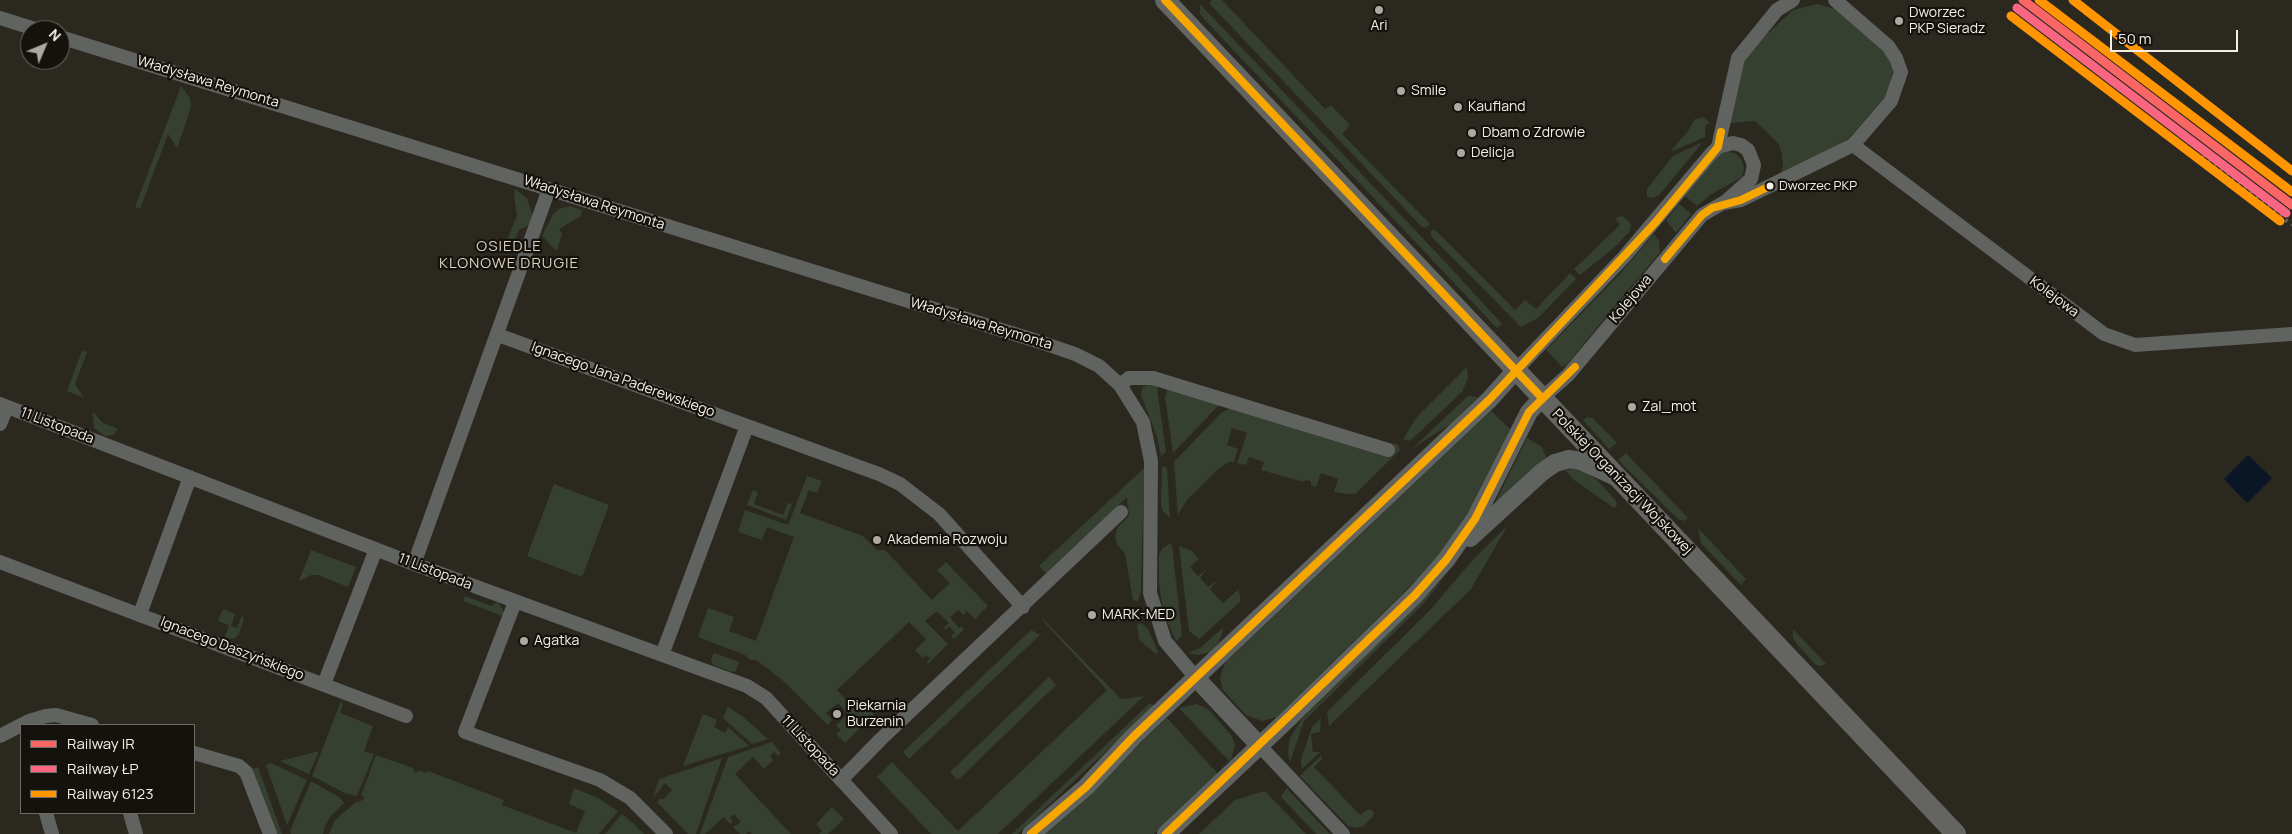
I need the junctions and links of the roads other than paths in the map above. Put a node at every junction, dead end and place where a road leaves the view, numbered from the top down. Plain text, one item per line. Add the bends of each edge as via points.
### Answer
1 (1165, 0) edge
2 (1793, 0) edge
3 (1835, 0) edge
4 (0, 18) edge
5 (20, 24) edge
6 (70, 40) edge
7 (1853, 144) junction
8 (1718, 147) junction
9 (550, 189) junction
10 (1723, 203) junction
11 (2292, 334) edge
12 (498, 335) junction
13 (1516, 370) junction
14 (1120, 386) junction
15 (1542, 398) junction
16 (3, 406) edge
17 (0, 424) edge
18 (748, 426) junction
19 (1388, 450) dead end
20 (190, 477) junction
21 (1617, 477) junction
22 (1122, 512) dead end
23 (376, 549) junction
24 (1451, 555) junction
25 (0, 562) edge
26 (414, 564) junction
27 (515, 602) junction
28 (1023, 607) junction
29 (140, 614) junction
30 (662, 655) junction
31 (1197, 679) junction
32 (324, 684) junction
33 (406, 716) dead end
34 (27, 724) edge
35 (88, 724) edge
36 (20, 727) edge
37 (0, 736) edge
38 (1259, 745) junction
39 (195, 753) edge
40 (842, 780) junction
41 (46, 814) edge
42 (130, 814) edge
43 (52, 834) edge
44 (136, 834) edge
45 (270, 834) edge
46 (666, 834) edge
47 (891, 834) edge
48 (1031, 834) edge
49 (1166, 834) edge
50 (1343, 834) edge
51 (1956, 834) edge

1 - 13 main road, Polskiej Organizacji Wojskowej
2 - 8 street via 1776,10 1738,58
3 - 7 street, Kolejowa via 1888,46 1901,72 1891,101
4 - 5 street
6 - 9 street, Władysława Reymonta
7 - 10 street, Kolejowa via 1741,200
7 - 11 street, Kolejowa via 2104,334 2135,345
8 - 10 street, Kolejowa via 1741,145 1754,165 1751,179
8 - 13 street via 1624,257
9 - 12 street
9 - 14 street, Władysława Reymonta via 1075,354 1098,366
10 - 15 street, Kolejowa via 1702,215 1568,374
12 - 18 street, Ignacego Jana Paderewskiego
12 - 26 street
13 - 15 main road, Polskiej Organizacji Wojskowej
13 - 31 street via 1489,400
14 - 19 street via 1129,378 1153,378
14 - 31 street, Władysława Reymonta via 1143,422 1149,445 1150,578 1154,608 1165,641
15 - 21 main road, Polskiej Organizacji Wojskowej
15 - 24 street via 1529,412 1475,520
16 - 17 street
16 - 20 street, 11 Listopada
18 - 28 street, Ignacego Jana Paderewskiego via 900,484 939,514
18 - 30 street
20 - 23 street, 11 Listopada
20 - 29 street
21 - 24 street via 1581,461 1569,459 1555,463
21 - 51 main road, Polskiej Organizacji Wojskowej
22 - 28 street
23 - 26 street, 11 Listopada
23 - 32 street
24 - 38 street via 1415,595
25 - 29 street, Ignacego Daszyńskiego
26 - 27 street, 11 Listopada
27 - 30 street, 11 Listopada
27 - 46 street via 465,732 600,780 630,798
28 - 40 street, 11 Listopada via 880,740
29 - 32 street, Ignacego Daszyńskiego
30 - 40 street, 11 Listopada via 730,678 760,694
31 - 38 street
31 - 48 street via 1133,737 1086,787
32 - 33 street, Ignacego Daszyńskiego
34 - 35 street via 56,715
36 - 37 street
38 - 49 street
38 - 50 street
39 - 45 street via 239,766 246,772
40 - 47 street, 11 Listopada
41 - 43 street
42 - 44 street

